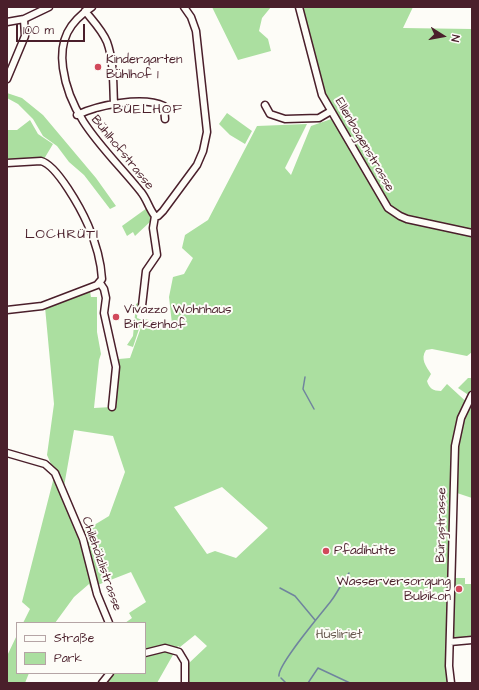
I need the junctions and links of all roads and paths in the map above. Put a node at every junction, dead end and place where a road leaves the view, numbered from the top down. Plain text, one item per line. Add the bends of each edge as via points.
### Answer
1 (49, 7) edge
2 (92, 7) edge
3 (184, 7) edge
4 (299, 7) edge
5 (85, 12) junction
6 (24, 19) junction
7 (7, 22) edge
8 (7, 79) edge
9 (114, 104) junction
10 (265, 105) dead end
11 (331, 111) junction
12 (78, 114) junction
13 (165, 119) dead end
14 (7, 163) edge
15 (155, 216) junction
16 (472, 233) edge
17 (100, 283) junction
18 (142, 306) dead end
19 (7, 310) edge
20 (472, 395) edge
21 (112, 407) dead end
22 (7, 453) edge
23 (109, 622) edge
24 (472, 640) edge
25 (450, 642) junction
26 (146, 653) edge
27 (109, 674) edge
28 (102, 683) edge
29 (185, 683) edge
30 (451, 683) edge

1 - 6 street
2 - 5 street, Bühlhofstrasse
3 - 15 street via 196,31 207,119 205,142 200,159 192,172 163,211
4 - 11 street, Ellenbogenstrasse via 322,95
5 - 9 street via 98,26 107,42 111,57
5 - 12 street, Bühlhofstrasse via 70,27 62,46 64,79
6 - 7 street
6 - 8 street via 25,36
9 - 12 street
9 - 13 street via 138,102 162,105 166,110
10 - 11 street via 270,114 285,119 319,118
11 - 16 street, Ellenbogenstrasse via 384,203 392,212 420,222
12 - 15 street, Bühlhofstrasse via 90,134 143,194
14 - 17 street via 41,161 50,164 54,169 88,225 101,273
15 - 18 street via 153,228 157,255 156,260 146,270
17 - 19 street via 42,306
17 - 21 street via 106,298 104,313 116,367
20 - 25 street, Bürgstrasse via 461,418 455,446
22 - 23 street, Chilehölzlistrasse via 49,466 55,473 83,538 97,594
24 - 25 street
25 - 30 street, Bürgstrasse
26 - 29 street via 165,648 179,652 185,662
27 - 28 street

